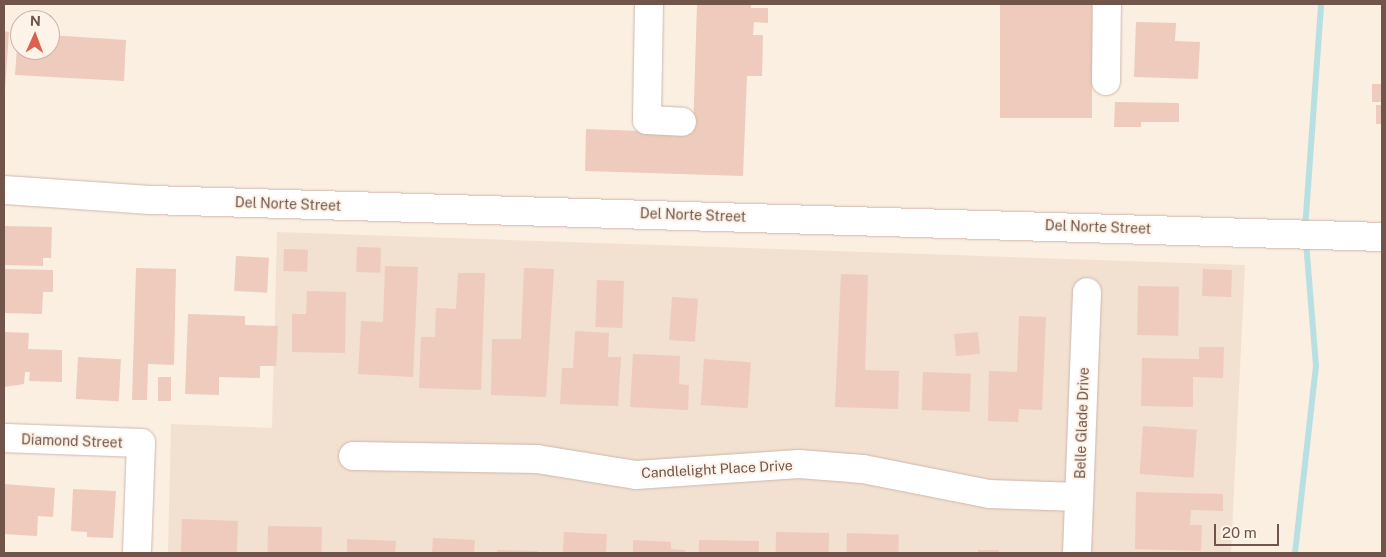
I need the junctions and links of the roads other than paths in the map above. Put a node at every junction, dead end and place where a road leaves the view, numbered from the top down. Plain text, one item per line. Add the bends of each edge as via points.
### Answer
1 (649, 4) edge
2 (1107, 4) edge
3 (1106, 81) dead end
4 (682, 122) dead end
5 (4, 190) edge
6 (1382, 237) edge
7 (1087, 292) dead end
8 (4, 438) edge
9 (353, 456) dead end
10 (1079, 497) junction
11 (137, 553) edge
12 (1077, 553) edge

1 - 4 street via 647,120
2 - 3 street
5 - 6 street, Del Norte Street via 151,200
7 - 10 street, Belle Glade Drive
8 - 11 street, Diamond Street via 141,443
9 - 10 street, Candlelight Place Drive via 537,459 636,474 799,464 863,469 989,494
10 - 12 street, Belle Glade Drive

